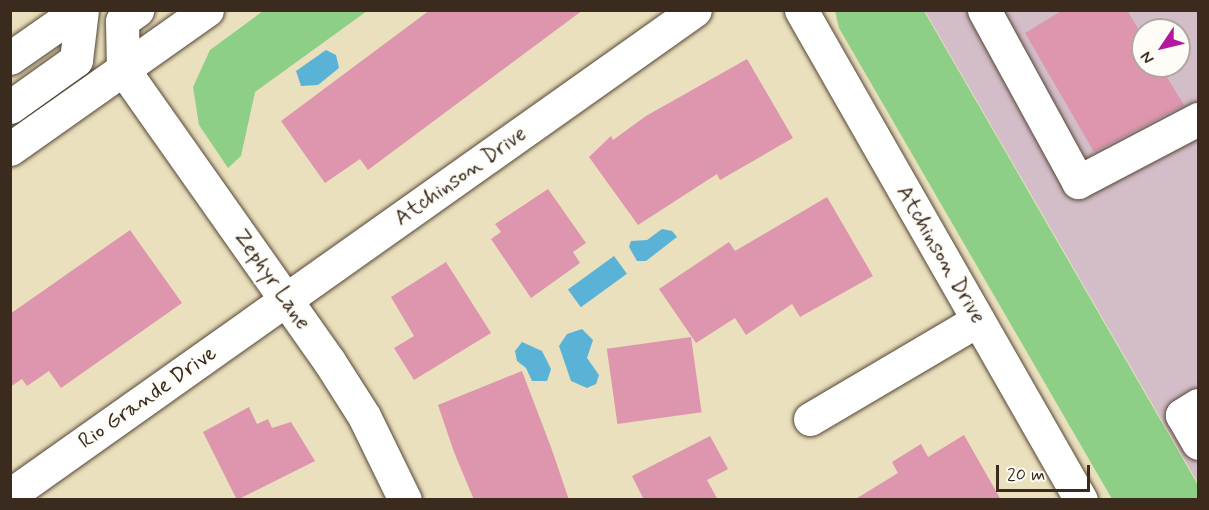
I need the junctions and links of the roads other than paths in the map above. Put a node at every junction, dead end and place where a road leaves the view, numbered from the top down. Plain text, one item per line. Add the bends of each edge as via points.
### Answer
1 (80, 10) edge
2 (137, 10) edge
3 (207, 10) edge
4 (695, 10) edge
5 (801, 10) edge
6 (984, 10) edge
7 (10, 58) edge
8 (123, 69) junction
9 (10, 107) edge
10 (1198, 119) edge
11 (10, 148) edge
12 (286, 301) junction
13 (978, 320) junction
14 (1198, 405) edge
15 (810, 419) dead end
16 (1198, 443) edge
17 (10, 495) edge
18 (405, 500) edge
19 (1081, 500) edge

1 - 7 street
1 - 9 street via 76,60
2 - 8 street via 122,21
3 - 8 street
4 - 12 street, Atchinson Drive
5 - 13 street, Atchinson Drive
6 - 10 street via 1078,182
8 - 11 street
8 - 12 street, Zephyr Lane
12 - 17 street, Rio Grande Drive
12 - 18 street, Zephyr Lane via 364,416
13 - 15 street
13 - 19 street, Atchinson Drive
14 - 16 street via 1182,415

